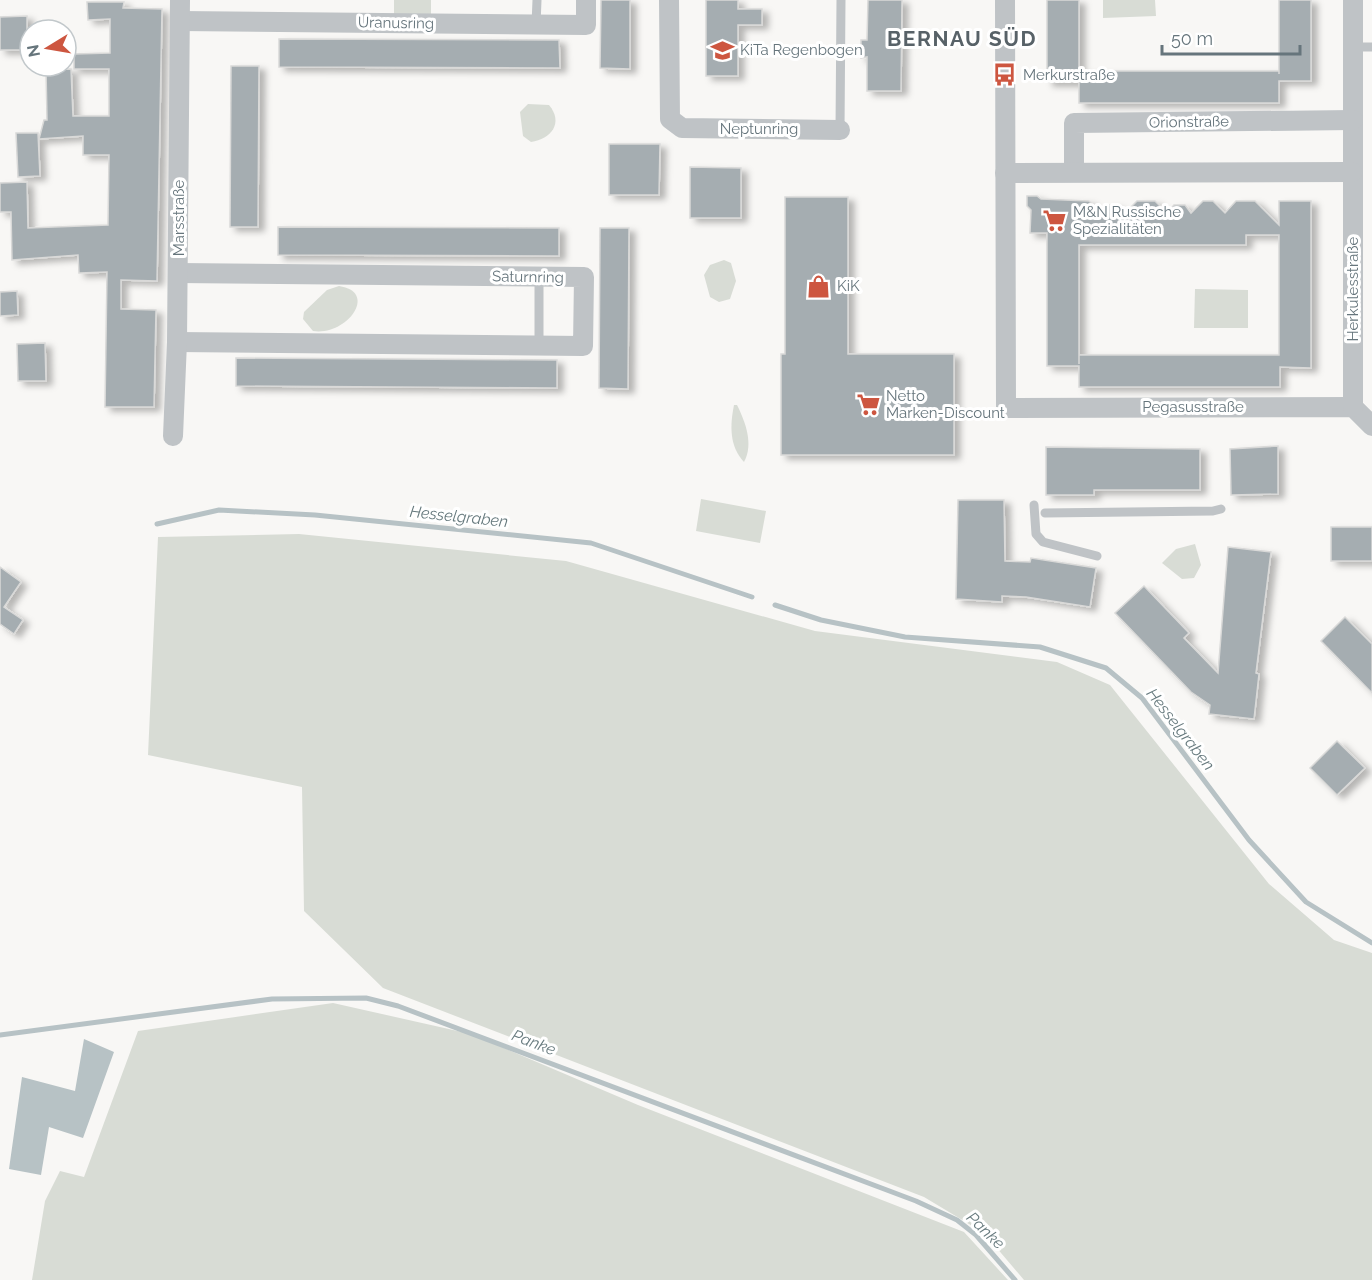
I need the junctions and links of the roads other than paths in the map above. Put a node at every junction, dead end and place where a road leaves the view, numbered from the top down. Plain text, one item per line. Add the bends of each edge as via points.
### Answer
1 (180, 0) edge
2 (537, 0) edge
3 (586, 0) edge
4 (669, 0) edge
5 (841, 0) edge
6 (1005, 0) edge
7 (1353, 0) edge
8 (180, 21) junction
9 (536, 25) junction
10 (1363, 47) edge
11 (1353, 120) junction
12 (840, 130) joint
13 (1005, 172) junction
14 (1074, 172) junction
15 (1352, 172) junction
16 (178, 273) junction
17 (539, 277) junction
18 (177, 342) junction
19 (539, 345) junction
20 (1353, 407) junction
21 (1372, 426) edge
22 (173, 436) dead end
23 (1034, 505) dead end
24 (1221, 508) dead end
25 (1045, 513) dead end
26 (1098, 556) dead end

1 - 8 street, Marsstraße
2 - 9 lane
3 - 9 street, Uranusring via 586,25
4 - 12 street, Neptunring via 669,119 682,128
5 - 12 lane, Neptunring
6 - 13 street
7 - 10 street, Herkulesstraße
8 - 9 street, Uranusring
8 - 16 street, Marsstraße
10 - 11 street, Herkulesstraße
11 - 14 street, Orionstraße via 1074,123
11 - 15 street, Herkulesstraße
13 - 14 street
13 - 20 street, Pegasusstraße via 1006,408
14 - 15 street
15 - 20 street, Herkulesstraße
16 - 17 street, Saturnring
16 - 18 street, Marsstraße
17 - 19 lane
17 - 19 street, Saturnring via 584,277 583,346
18 - 19 street, Saturnring
18 - 22 street, Marsstraße
20 - 21 street
23 - 26 lane via 1036,534 1043,542
24 - 25 lane

